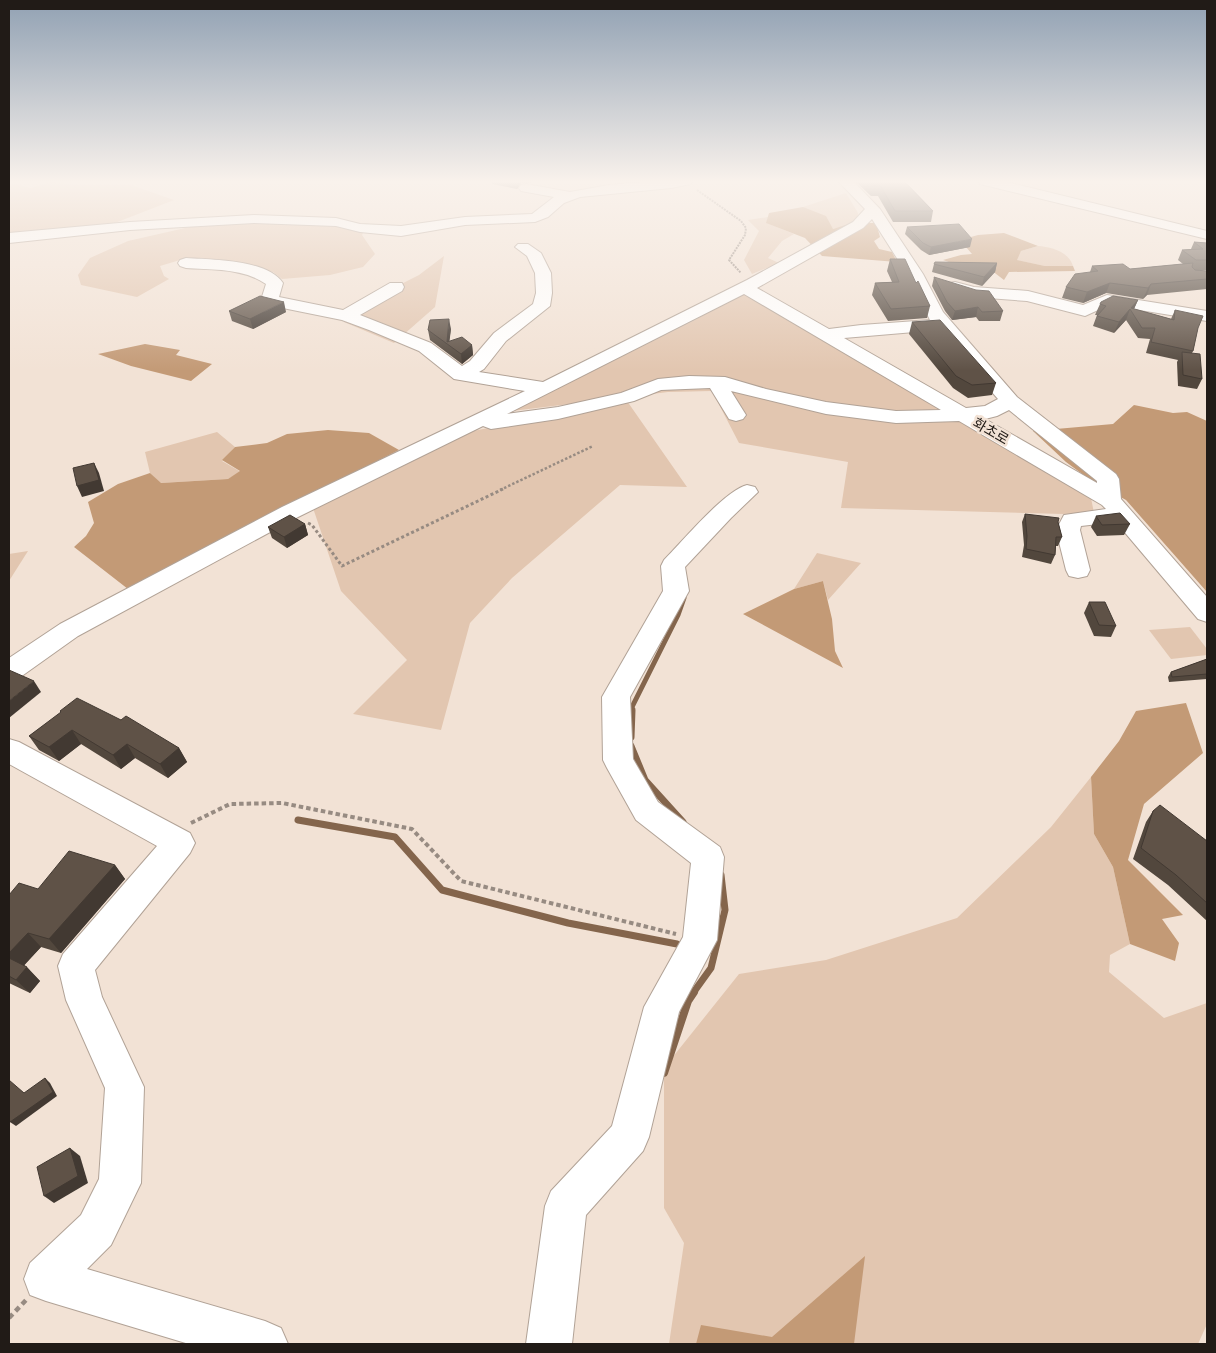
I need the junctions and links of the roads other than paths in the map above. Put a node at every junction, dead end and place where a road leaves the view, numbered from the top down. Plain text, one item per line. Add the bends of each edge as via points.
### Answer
1 (822, 244) edge
2 (902, 244) edge
3 (523, 247) dead end
4 (186, 263) dead end
5 (915, 274) junction
6 (748, 284) junction
7 (396, 287) dead end
8 (346, 316) junction
9 (1207, 316) edge
10 (943, 324) junction
11 (827, 335) junction
12 (461, 375) junction
13 (716, 383) junction
14 (546, 388) junction
15 (1010, 401) junction
16 (964, 414) junction
17 (736, 415) dead end
18 (462, 428) junction
19 (747, 492) dead end
20 (1116, 507) junction
21 (1078, 570) dead end
22 (1207, 613) edge
23 (9, 671) edge
24 (9, 750) edge
25 (266, 1344) edge
26 (549, 1344) edge

1 - 6 street
2 - 5 street
3 - 12 street via 533,253 543,273 541,306 500,337 477,365
4 - 8 street via 265,274 275,283 269,300
5 - 9 street via 974,292 1028,296 1085,311 1107,300 1145,299
5 - 10 street
6 - 11 street, 화초로
6 - 14 street
7 - 8 street
8 - 12 street via 425,347
10 - 11 street
10 - 15 street
11 - 16 street, 화초로
12 - 14 street
13 - 16 street via 826,408 896,417
13 - 17 street
13 - 18 street via 658,385 558,413
14 - 18 street
15 - 16 street via 990,412
15 - 20 street via 1108,479
16 - 20 street, 화초로
18 - 23 street via 290,512 69,630
19 - 26 street via 673,566 676,591 616,696 618,760 647,812 708,857 700,940 662,1007 629,1137 566,1206
20 - 21 street via 1072,520 1068,530
20 - 22 street, 화초로
24 - 25 street via 179,843 76,966 84,1000 125,1087 120,1183 96,1230 46,1279

